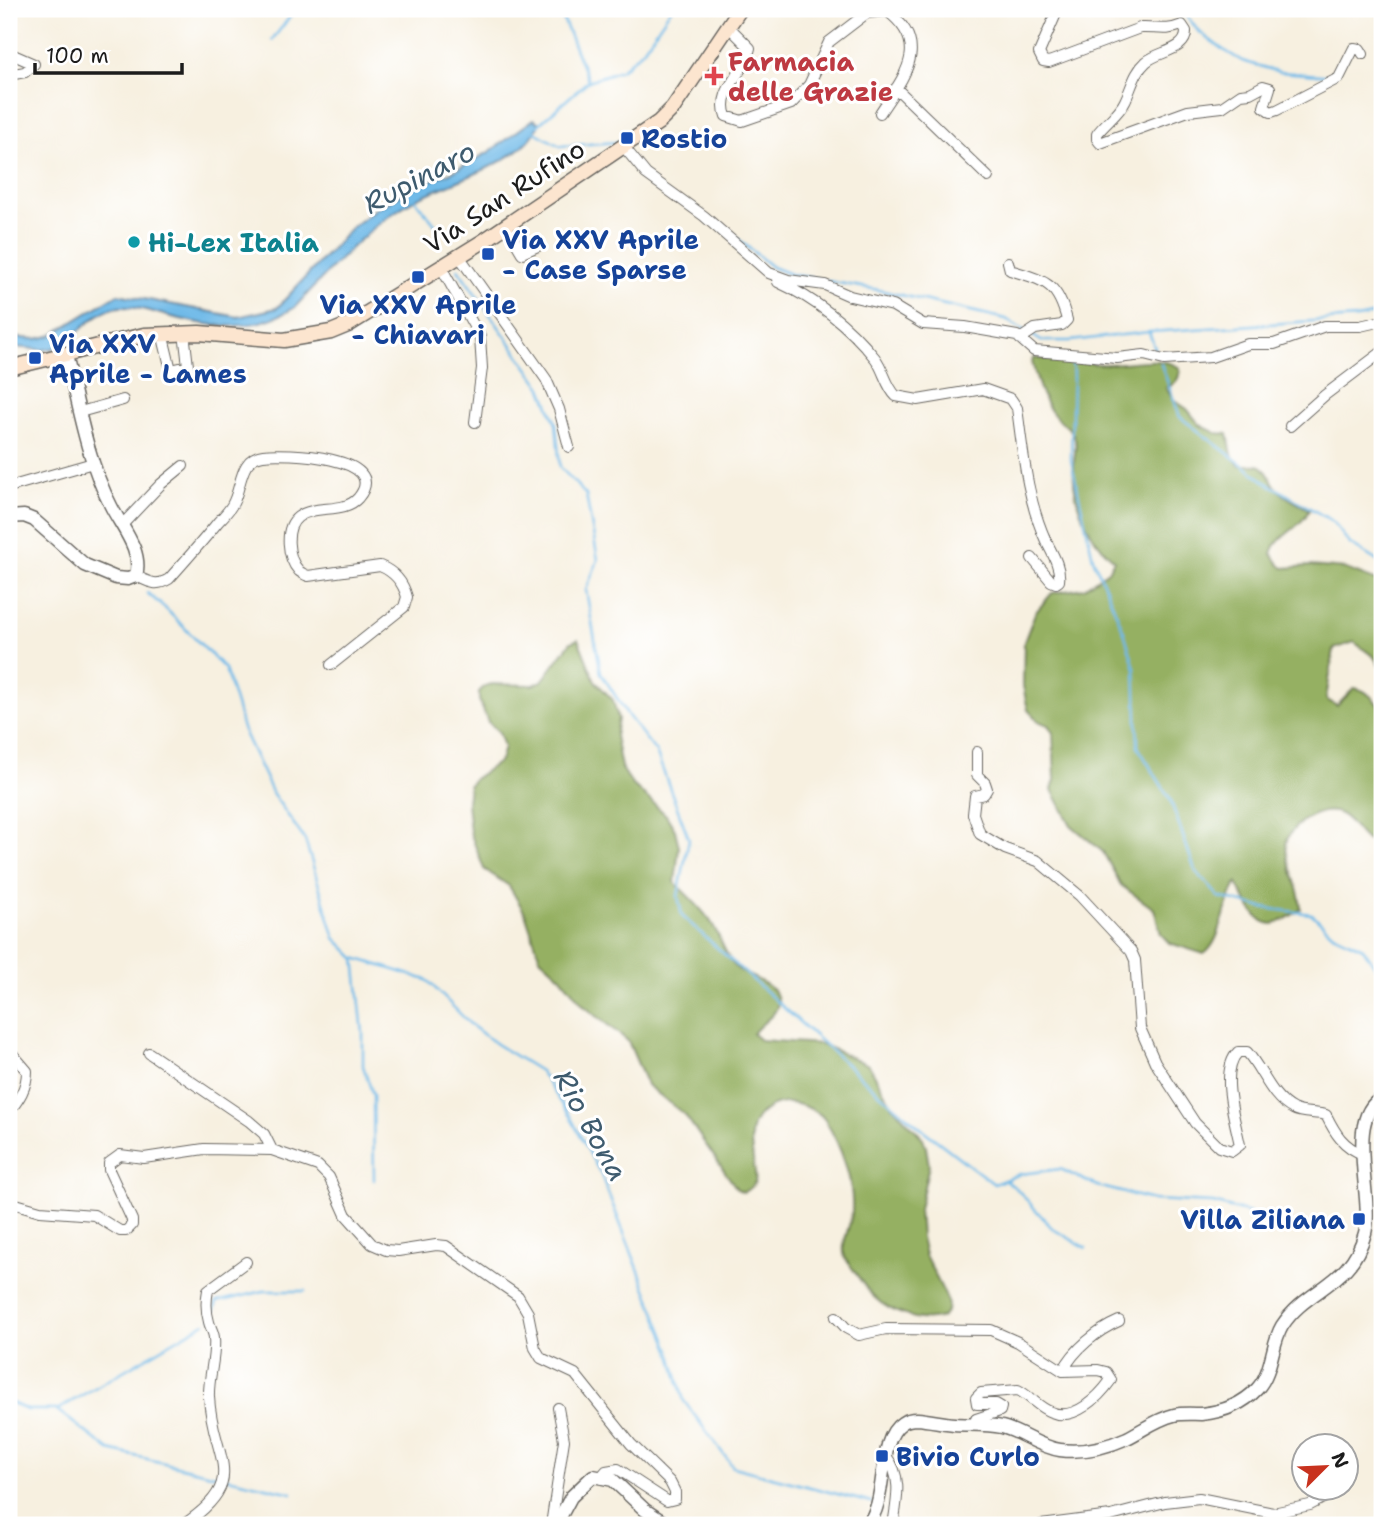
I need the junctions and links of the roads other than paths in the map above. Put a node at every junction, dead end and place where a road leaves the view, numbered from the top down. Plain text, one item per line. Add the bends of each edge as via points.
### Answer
1 (740, 9) edge
2 (1058, 9) edge
3 (728, 26) junction
4 (9, 52) edge
5 (1363, 54) dead end
6 (9, 75) edge
7 (896, 88) junction
8 (880, 113) dead end
9 (624, 147) junction
10 (988, 177) dead end
11 (506, 226) junction
12 (538, 246) dead end
13 (459, 256) junction
14 (1008, 262) dead end
15 (441, 267) junction
16 (769, 273) junction
17 (1382, 321) edge
18 (184, 332) junction
19 (162, 333) junction
20 (1020, 339) junction
21 (1382, 352) edge
22 (66, 355) junction
23 (9, 368) edge
24 (123, 400) dead end
25 (80, 412) junction
26 (475, 422) dead end
27 (1290, 426) dead end
28 (569, 447) dead end
29 (93, 463) junction
30 (183, 466) dead end
31 (9, 486) edge
32 (9, 517) edge
33 (122, 525) junction
34 (1032, 558) dead end
35 (136, 576) junction
36 (331, 665) dead end
37 (977, 752) dead end
38 (9, 1050) edge
39 (149, 1053) dead end
40 (1382, 1098) edge
41 (9, 1112) edge
42 (272, 1150) junction
43 (1363, 1154) junction
44 (9, 1202) edge
45 (246, 1262) dead end
46 (836, 1317) dead end
47 (1119, 1321) dead end
48 (1063, 1371) junction
49 (558, 1408) dead end
50 (975, 1424) junction
51 (886, 1456) junction
52 (601, 1476) junction
53 (1316, 1502) edge
54 (183, 1525) edge
55 (553, 1525) edge
56 (668, 1525) edge
57 (867, 1525) edge
58 (893, 1525) edge
59 (1041, 1525) edge

1 - 3 main road, Via San Rufino
2 - 5 street via 1039,53 1043,61 1140,28 1169,30 1181,25 1186,31 1182,45 1148,60 1138,71 1125,101 1097,134 1100,144 1188,111 1222,107 1263,86 1270,88 1264,107 1277,110 1339,78 1354,48
3 - 7 street via 750,48 723,103 726,116 733,120 791,104 809,85 829,42 876,11 887,11 898,20 912,46 905,75
3 - 9 main road, Via San Rufino via 673,107
4 - 6 street via 34,64 25,72
7 - 8 street
7 - 10 street
9 - 11 main road, Via San Rufino
9 - 16 street via 646,174 704,216
11 - 12 street via 522,253
11 - 13 main road, Via San Rufino
13 - 15 main road, Via San Rufino
13 - 28 street via 546,379
14 - 20 street via 1010,270 1036,276 1053,288 1067,320 1035,329
15 - 18 main road, Via San Rufino via 331,332 284,340
15 - 26 street via 480,337 482,368
16 - 20 street via 893,306 923,324
16 - 34 street via 774,281 804,294 849,332 875,358 896,396 918,400 983,389 1012,398 1028,482 1059,581 1051,581
17 - 20 street via 1325,326 1274,344 1248,344 1211,357 1164,360 1144,355 1117,358 1034,351
18 - 19 main road, Via San Rufino
18 - 19 street via 188,366 171,370
19 - 22 main road, Via San Rufino
21 - 27 street
22 - 23 main road, Via San Rufino
22 - 25 street
24 - 25 street
25 - 29 street
29 - 31 street
29 - 33 street
30 - 33 street
32 - 35 street via 34,520 85,565 116,578
33 - 35 street via 138,557
35 - 36 street via 153,584 169,579 233,504 244,467 258,456 342,461 364,478 363,489 351,503 301,515 292,523 289,533 294,561 308,576 380,566 400,579 407,597 404,607
37 - 43 street via 977,775 987,789 975,796 973,814 980,834 1038,861 1080,896 1131,951 1140,1028 1155,1062 1195,1123 1219,1147 1232,1151 1240,1144 1228,1071 1231,1059 1238,1052 1247,1052 1282,1101 1301,1112 1326,1115 1348,1149
38 - 41 street via 27,1071 22,1094
39 - 42 street via 249,1121 264,1133
40 - 43 street via 1365,1119
42 - 44 street via 204,1149 144,1158 120,1155 109,1163 109,1170 132,1220 126,1231 94,1215 40,1211
42 - 52 street via 318,1166 329,1177 346,1215 372,1244 386,1251 446,1246 518,1296 541,1357 575,1374 631,1444 670,1482 675,1499 667,1501 618,1469
43 - 50 street via 1366,1220 1361,1246 1338,1279 1294,1311 1281,1327 1259,1387 1244,1399 1216,1412 1159,1419 1127,1438 1087,1450 1045,1447 1002,1427
45 - 54 street via 208,1290 206,1298 214,1337 209,1397 224,1479 205,1510
46 - 48 street via 859,1335 886,1329 990,1330
47 - 48 street via 1069,1357
48 - 50 street via 1098,1370 1111,1380 1078,1410 1061,1415 1018,1390 981,1393 977,1404 996,1404 1000,1411 976,1419
49 - 55 street via 564,1440
50 - 51 street via 914,1418 893,1433
51 - 57 street via 878,1503
51 - 58 street via 898,1476
52 - 55 street via 593,1476 571,1497
52 - 56 street via 613,1480
53 - 59 street via 1273,1513 1199,1498

